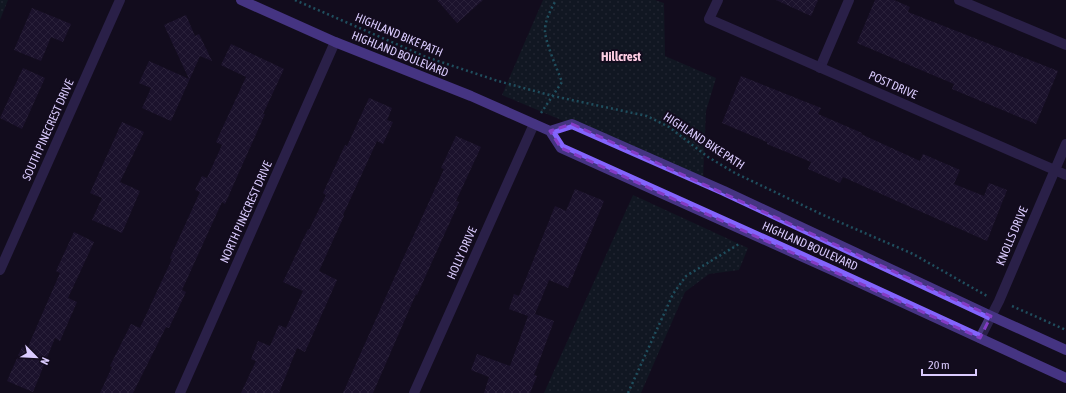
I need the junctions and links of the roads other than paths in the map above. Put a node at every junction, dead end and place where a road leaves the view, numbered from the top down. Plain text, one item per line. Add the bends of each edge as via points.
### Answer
1 (120, 0) edge
2 (241, 0) edge
3 (718, 0) edge
4 (849, 0) edge
5 (959, 0) edge
6 (335, 42) junction
7 (1066, 45) edge
8 (820, 68) junction
9 (534, 124) junction
10 (550, 131) junction
11 (1066, 144) edge
12 (1054, 170) junction
13 (1066, 175) edge
14 (0, 270) edge
15 (991, 316) junction
16 (980, 338) junction
17 (1066, 350) edge
18 (1066, 378) edge
19 (180, 393) edge
20 (414, 393) edge

1 - 14 street, SOUTH PINECREST DRIVE
2 - 6 main road, HIGHLAND BOULEVARD
3 - 8 street, POST DRIVE via 710,19
4 - 8 street
5 - 7 street
6 - 9 main road, HIGHLAND BOULEVARD
6 - 19 street, NORTH PINECREST DRIVE
8 - 12 street, POST DRIVE
9 - 10 main road, HIGHLAND BOULEVARD
9 - 20 street, HOLLY DRIVE
10 - 15 main road, HIGHLAND BOULEVARD via 572,124 724,191
10 - 16 main road, HIGHLAND BOULEVARD via 561,148
11 - 12 street, KNOLLS DRIVE
12 - 13 street, POST DRIVE
12 - 15 street, KNOLLS DRIVE
15 - 16 street, KNOLLS DRIVE
15 - 17 main road, HIGHLAND BOULEVARD
16 - 18 main road, HIGHLAND BOULEVARD

